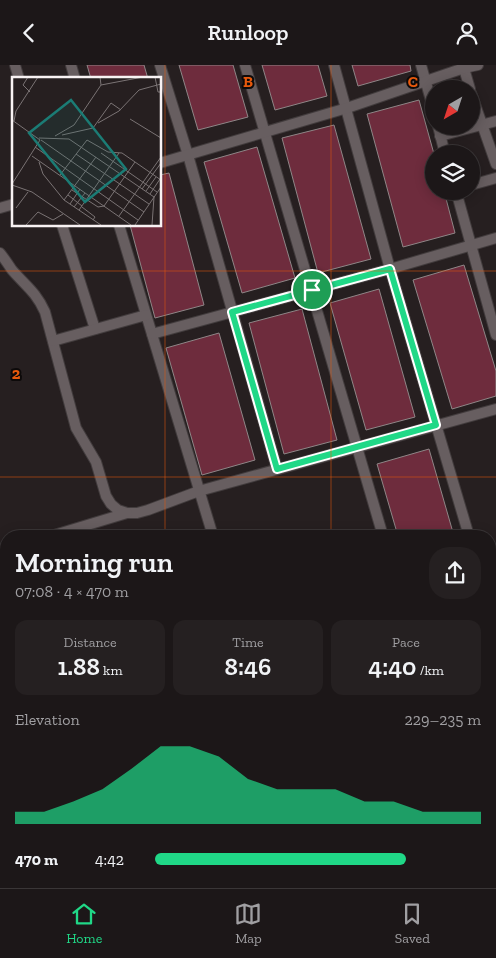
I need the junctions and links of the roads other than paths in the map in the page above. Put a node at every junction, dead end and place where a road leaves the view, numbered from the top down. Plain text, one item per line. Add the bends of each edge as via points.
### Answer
1 (160, 65) edge
2 (246, 65) edge
3 (334, 65) edge
4 (421, 65) edge
5 (478, 65) edge
6 (463, 67) edge
7 (426, 80) edge
8 (429, 80) edge
9 (467, 80) edge
10 (425, 81) edge
11 (346, 108) junction
12 (496, 121) edge
13 (480, 122) edge
14 (481, 125) junction
15 (266, 132) junction
16 (188, 155) junction
17 (161, 163) edge
18 (496, 164) edge
19 (496, 178) edge
20 (480, 182) edge
21 (458, 200) edge
22 (62, 226) edge
23 (119, 226) edge
24 (496, 238) edge
25 (470, 245) junction
26 (0, 253) edge
27 (390, 269) junction
28 (312, 290) junction
29 (232, 312) junction
30 (146, 315) junction
31 (95, 329) junction
32 (152, 334) junction
33 (496, 335) edge
34 (53, 341) junction
35 (496, 409) edge
36 (436, 425) junction
37 (358, 448) junction
38 (277, 469) junction
39 (198, 491) junction
40 (127, 513) junction
41 (71, 530) edge
42 (211, 530) edge
43 (381, 530) edge
44 (467, 530) edge

1 - 16 street
2 - 15 street
3 - 11 street
4 - 7 street
5 - 6 street
6 - 8 street
6 - 9 street
10 - 11 street
11 - 15 street
11 - 27 street
12 - 14 street
13 - 14 street
14 - 18 street
15 - 16 street
15 - 28 street
16 - 17 street
16 - 29 street
19 - 20 street
21 - 25 street
22 - 31 street
23 - 30 street
24 - 25 street
25 - 27 street
25 - 33 street
26 - 34 street via 37,296
27 - 28 street
27 - 36 street
28 - 29 street
28 - 37 street
29 - 32 street
29 - 38 street
30 - 31 street
30 - 32 street
31 - 34 street
32 - 39 street
34 - 40 street via 76,428 96,462 106,496 118,510
35 - 36 street
36 - 37 street
36 - 44 street
37 - 38 street
37 - 43 street
38 - 39 street
39 - 40 street via 148,510
39 - 42 street
40 - 41 street

